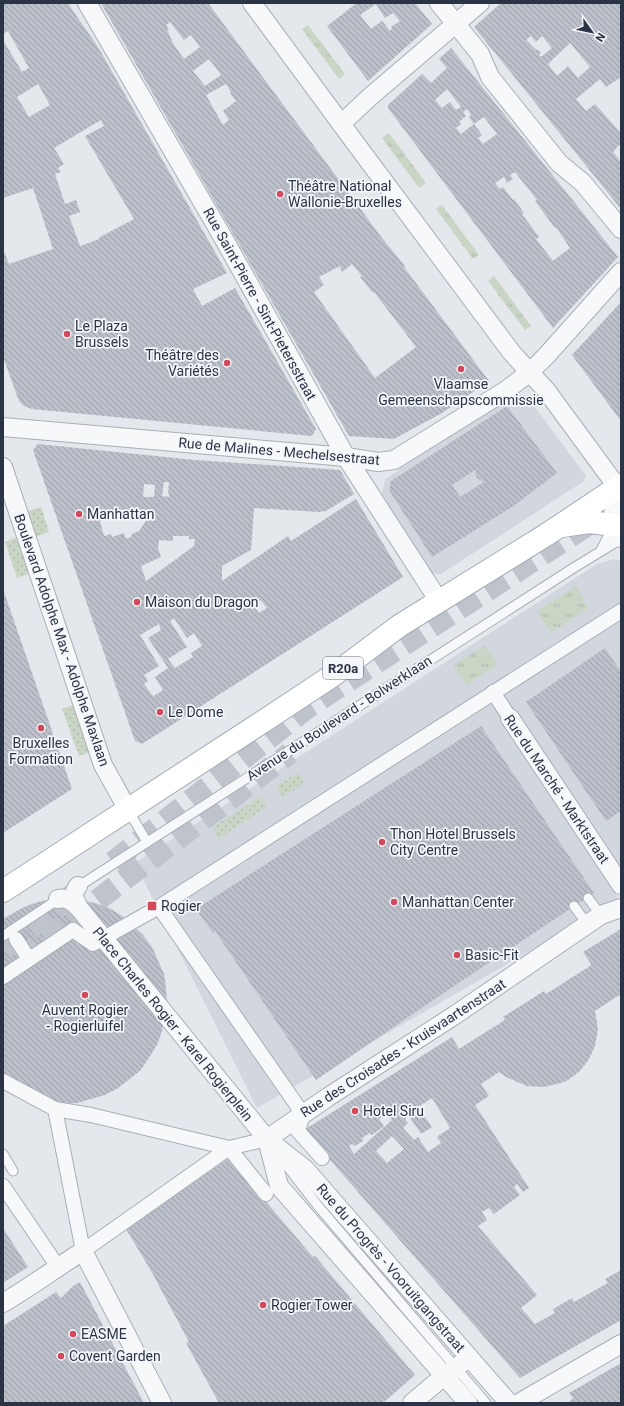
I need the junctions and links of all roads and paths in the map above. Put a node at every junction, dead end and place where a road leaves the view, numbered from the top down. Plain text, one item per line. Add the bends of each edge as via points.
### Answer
1 (87, 3) edge
2 (252, 3) edge
3 (439, 3) edge
4 (480, 3) edge
5 (456, 24) junction
6 (341, 124) junction
7 (621, 229) edge
8 (621, 272) edge
9 (530, 372) junction
10 (3, 427) edge
11 (346, 457) junction
12 (3, 468) edge
13 (619, 486) edge
14 (559, 526) junction
15 (619, 531) edge
16 (601, 550) junction
17 (439, 601) junction
18 (621, 611) edge
19 (493, 692) junction
20 (510, 718) joint
21 (128, 810) junction
22 (147, 842) junction
23 (621, 885) edge
24 (78, 886) junction
25 (3, 891) edge
26 (588, 898) dead end
27 (58, 899) junction
28 (574, 906) dead end
29 (159, 907) junction
30 (79, 908) junction
31 (621, 908) edge
32 (594, 919) junction
33 (10, 937) edge
34 (103, 938) junction
35 (29, 959) junction
36 (3, 977) edge
37 (3, 1081) edge
38 (55, 1109) junction
39 (302, 1114) junction
40 (267, 1139) junction
41 (229, 1148) junction
42 (3, 1154) edge
43 (322, 1158) dead end
44 (14, 1171) dead end
45 (3, 1186) edge
46 (266, 1194) dead end
47 (83, 1251) junction
48 (58, 1267) junction
49 (3, 1303) edge
50 (621, 1344) edge
51 (457, 1367) junction
52 (162, 1403) edge
53 (412, 1403) edge
54 (468, 1403) edge
55 (486, 1403) edge
56 (508, 1403) edge
57 (519, 1403) edge

1 - 11 street, Rue Saint-Pierre - Sint-Pietersstraat
2 - 6 street
3 - 5 street
4 - 5 street
5 - 6 street
5 - 7 street via 480,54 490,77 559,163 583,182
6 - 9 street via 512,352
8 - 9 street, Rue de Malines - Mechelsestraat
9 - 11 street, Rue de Malines - Mechelsestraat via 505,391 394,460 378,462
9 - 13 street
10 - 11 street, Rue de Malines - Mechelsestraat
11 - 17 street, Rue Saint-Pierre - Sint-Pietersstraat
12 - 21 street, Boulevard Adolphe Max - Adolphe Maxlaan via 103,765
13 - 14 main road, R20a
13 - 15 street
14 - 15 main road via 589,522
14 - 17 main road, R20a
15 - 16 lane, Avenue du Boulevard - Bolwerklaan
15 - 16 lane, Avenue du Boulevard - Bolwerklaan
16 - 22 lane, Avenue du Boulevard - Bolwerklaan
17 - 21 main road, R20a via 399,626 335,674
18 - 19 street
19 - 20 street, Rue du Marché - Marktstraat
19 - 29 street
20 - 23 street, Rue du Marché - Marktstraat
21 - 22 lane
21 - 25 main road
22 - 24 lane, Avenue du Boulevard - Bolwerklaan
24 - 27 lane
24 - 30 street, Place Charles Rogier - Karel Rogierplein via 74,897
26 - 32 lane
27 - 30 street, Place Charles Rogier - Karel Rogierplein via 70,900
27 - 33 lane
28 - 32 lane
29 - 34 street
29 - 39 street
30 - 34 street, Place Charles Rogier - Karel Rogierplein
31 - 32 street, Rue des Croisades - Kruisvaartenstraat
32 - 39 street, Rue des Croisades - Kruisvaartenstraat
33 - 35 street
34 - 35 street via 93,944 73,930
34 - 40 street, Place Charles Rogier - Karel Rogierplein
35 - 36 street
37 - 38 street
38 - 41 street via 91,1115
38 - 47 street
39 - 40 street, Rue des Croisades - Kruisvaartenstraat
39 - 43 street via 298,1131
40 - 41 street
40 - 51 street, Rue du Progrès - Vooruitgangstraat via 305,1169
40 - 51 street, Rue du Progrès - Vooruitgangstraat via 279,1186
41 - 46 street
41 - 47 street
42 - 44 lane
45 - 48 street
47 - 48 street
47 - 52 street
48 - 49 street
50 - 57 street
51 - 53 street
51 - 54 street, Rue du Progrès - Vooruitgangstraat
51 - 55 lane, Rue du Progrès - Vooruitgangstraat
51 - 56 street, Rue du Progrès - Vooruitgangstraat

